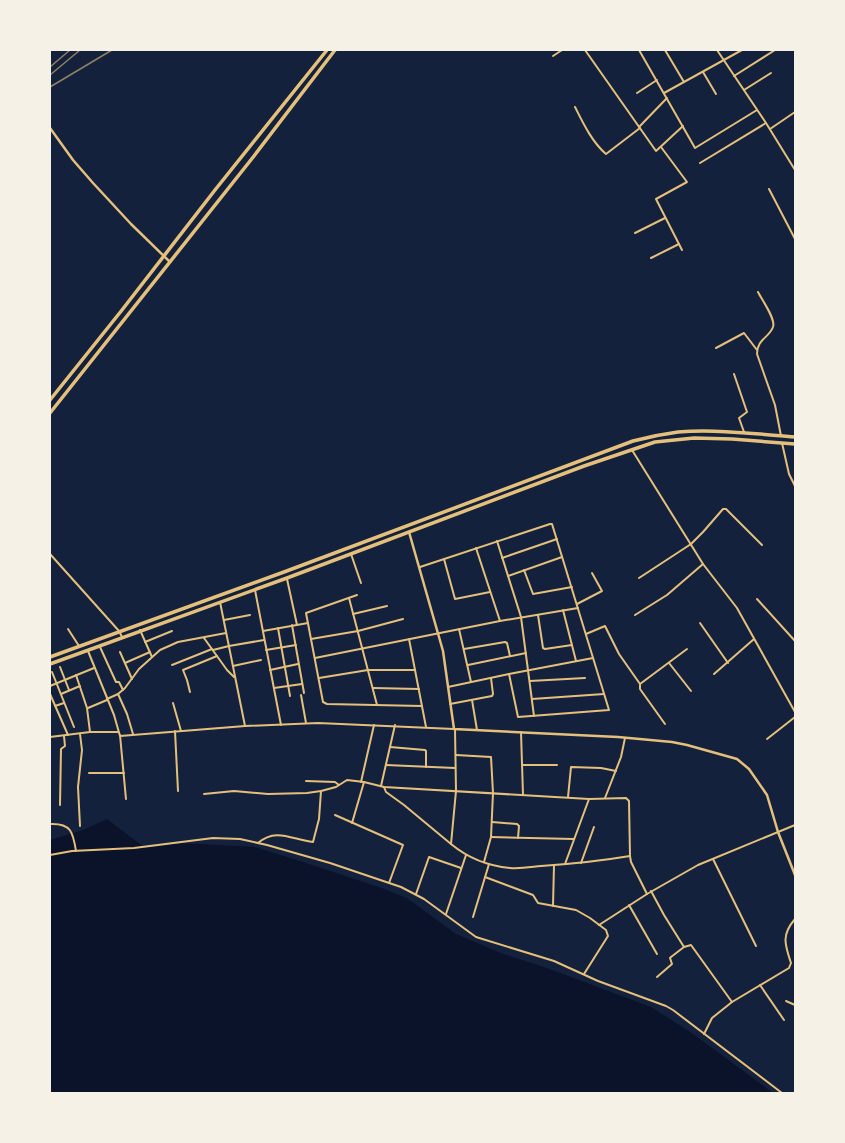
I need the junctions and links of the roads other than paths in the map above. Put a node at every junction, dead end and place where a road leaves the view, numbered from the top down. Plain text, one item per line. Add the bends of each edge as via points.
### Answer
1 (326, 50) edge
2 (335, 50) edge
3 (562, 50) edge
4 (585, 50) edge
5 (640, 50) edge
6 (665, 50) edge
7 (717, 50) edge
8 (742, 50) edge
9 (775, 50) edge
10 (553, 56) dead end
11 (724, 61) junction
12 (703, 72) junction
13 (771, 73) dead end
14 (734, 76) junction
15 (657, 80) junction
16 (684, 82) junction
17 (744, 90) junction
18 (637, 93) dead end
19 (664, 93) junction
20 (716, 94) dead end
21 (667, 98) junction
22 (575, 107) dead end
23 (757, 110) junction
24 (795, 112) edge
25 (766, 123) junction
26 (683, 126) junction
27 (50, 128) edge
28 (640, 128) junction
29 (770, 129) junction
30 (661, 147) junction
31 (700, 163) dead end
32 (795, 170) edge
33 (769, 189) dead end
34 (665, 218) junction
35 (635, 233) dead end
36 (795, 239) edge
37 (679, 244) junction
38 (682, 250) dead end
39 (164, 256) junction
40 (652, 258) dead end
41 (170, 262) junction
42 (758, 292) dead end
43 (716, 348) dead end
44 (757, 350) junction
45 (734, 374) dead end
46 (50, 400) edge
47 (50, 414) edge
48 (745, 433) junction
49 (781, 436) junction
50 (795, 437) edge
51 (782, 443) junction
52 (795, 444) edge
53 (632, 450) junction
54 (795, 486) edge
55 (409, 532) junction
56 (557, 539) junction
57 (497, 541) junction
58 (690, 544) junction
59 (762, 545) dead end
60 (476, 548) junction
61 (50, 554) edge
62 (351, 554) junction
63 (562, 557) junction
64 (502, 558) junction
65 (444, 559) junction
66 (703, 564) junction
67 (420, 567) junction
68 (524, 570) junction
69 (592, 573) dead end
70 (508, 576) junction
71 (287, 578) junction
72 (639, 578) dead end
73 (361, 583) dead end
74 (572, 587) junction
75 (255, 589) junction
76 (490, 592) junction
77 (357, 595) dead end
78 (348, 598) junction
79 (756, 599) dead end
80 (220, 601) junction
81 (577, 604) junction
82 (387, 606) dead end
83 (578, 608) junction
84 (563, 610) junction
85 (353, 614) junction
86 (250, 615) dead end
87 (538, 615) junction
88 (635, 615) dead end
89 (522, 617) junction
90 (403, 619) dead end
91 (224, 620) junction
92 (500, 621) junction
93 (308, 623) junction
94 (700, 623) dead end
95 (297, 625) junction
96 (292, 626) junction
97 (278, 628) junction
98 (68, 629) dead end
99 (459, 629) junction
100 (140, 630) junction
101 (119, 631) junction
102 (172, 631) dead end
103 (263, 631) junction
104 (358, 631) junction
105 (226, 633) junction
106 (438, 634) junction
107 (586, 634) junction
108 (122, 637) junction
109 (204, 638) junction
110 (311, 639) junction
111 (754, 639) junction
112 (264, 640) junction
113 (409, 640) junction
114 (145, 642) junction
115 (795, 642) edge
116 (296, 645) junction
117 (572, 645) junction
118 (78, 646) junction
119 (99, 646) junction
120 (229, 646) junction
121 (281, 647) junction
122 (363, 649) junction
123 (464, 649) junction
124 (687, 649) dead end
125 (87, 650) junction
126 (213, 650) junction
127 (266, 650) junction
128 (120, 652) dead end
129 (150, 652) junction
130 (526, 653) junction
131 (217, 656) junction
132 (510, 656) junction
133 (50, 657) edge
134 (152, 657) junction
135 (315, 658) junction
136 (593, 658) junction
137 (261, 660) dead end
138 (576, 661) junction
139 (125, 663) junction
140 (669, 663) junction
141 (728, 663) junction
142 (50, 664) edge
143 (299, 664) junction
144 (172, 665) dead end
145 (468, 665) junction
146 (233, 666) junction
147 (285, 666) junction
148 (60, 667) dead end
149 (94, 668) junction
150 (270, 670) junction
151 (368, 670) junction
152 (415, 670) junction
153 (528, 670) junction
154 (52, 672) dead end
155 (509, 674) junction
156 (714, 674) dead end
157 (76, 675) junction
158 (235, 678) junction
159 (319, 678) junction
160 (490, 678) junction
161 (585, 678) dead end
162 (132, 679) junction
163 (66, 680) junction
164 (530, 681) junction
165 (471, 682) junction
166 (57, 683) junction
167 (302, 684) junction
168 (640, 684) junction
169 (50, 686) edge
170 (80, 686) junction
171 (288, 686) junction
172 (448, 687) junction
173 (274, 688) junction
174 (373, 688) junction
175 (419, 689) junction
176 (69, 690) junction
177 (123, 690) junction
178 (691, 691) dead end
179 (190, 692) dead end
180 (50, 694) edge
181 (61, 694) junction
182 (118, 694) junction
183 (604, 694) junction
184 (290, 696) dead end
185 (532, 699) junction
186 (107, 700) junction
187 (472, 700) junction
188 (64, 703) junction
189 (173, 703) dead end
190 (450, 704) junction
191 (377, 705) junction
192 (55, 706) junction
193 (422, 706) junction
194 (87, 708) junction
195 (795, 712) edge
196 (534, 716) junction
197 (795, 717) edge
198 (306, 724) junction
199 (374, 724) junction
200 (665, 724) dead end
201 (281, 725) junction
202 (245, 726) junction
203 (395, 726) junction
204 (74, 727) dead end
205 (426, 727) junction
206 (454, 729) junction
207 (477, 730) junction
208 (175, 731) junction
209 (181, 731) junction
210 (90, 732) junction
211 (521, 732) junction
212 (80, 734) junction
213 (119, 734) junction
214 (133, 734) junction
215 (68, 735) junction
216 (64, 736) junction
217 (50, 737) edge
218 (625, 738) junction
219 (767, 739) dead end
220 (390, 747) junction
221 (455, 755) junction
222 (386, 765) junction
223 (522, 765) junction
224 (557, 765) dead end
225 (426, 767) junction
226 (455, 768) junction
227 (616, 771) junction
228 (89, 773) dead end
229 (124, 773) junction
230 (306, 781) dead end
231 (362, 782) junction
232 (339, 785) junction
233 (381, 786) junction
234 (384, 787) junction
235 (321, 791) junction
236 (178, 792) dead end
237 (456, 792) junction
238 (492, 793) junction
239 (204, 794) dead end
240 (523, 795) junction
241 (568, 798) junction
242 (605, 798) junction
243 (126, 799) dead end
244 (589, 799) junction
245 (60, 805) dead end
246 (335, 815) dead end
247 (492, 822) junction
248 (352, 823) junction
249 (50, 824) edge
250 (795, 825) edge
251 (80, 826) dead end
252 (594, 827) dead end
253 (778, 832) junction
254 (491, 837) junction
255 (518, 838) junction
256 (574, 839) junction
257 (258, 843) junction
258 (451, 844) junction
259 (76, 851) junction
260 (50, 855) edge
261 (466, 855) junction
262 (630, 856) junction
263 (713, 859) junction
264 (484, 862) junction
265 (581, 863) junction
266 (490, 864) junction
267 (565, 864) junction
268 (554, 865) junction
269 (461, 868) junction
270 (795, 875) edge
271 (485, 877) junction
272 (388, 882) junction
273 (651, 891) junction
274 (416, 894) junction
275 (647, 894) junction
276 (553, 906) junction
277 (629, 906) junction
278 (445, 915) junction
279 (473, 917) dead end
280 (795, 919) edge
281 (599, 925) junction
282 (756, 946) dead end
283 (684, 947) junction
284 (657, 954) dead end
285 (584, 974) junction
286 (657, 977) dead end
287 (760, 985) junction
288 (786, 1001) dead end
289 (732, 1002) junction
290 (795, 1005) edge
291 (784, 1020) dead end
292 (704, 1034) junction
293 (782, 1093) edge

1 - 39 main road
2 - 41 main road
3 - 10 street
4 - 28 street
5 - 15 street
6 - 16 street
7 - 11 street
8 - 11 street
9 - 14 street
11 - 12 street
11 - 14 street
12 - 16 street
12 - 20 street
13 - 17 street
14 - 17 street
15 - 18 street
15 - 19 street
16 - 19 street
17 - 23 street
19 - 21 street
21 - 26 street
21 - 28 street
22 - 28 street via 587,130 606,154
23 - 25 street
23 - 26 street via 696,148
24 - 29 street
25 - 29 street
25 - 31 street
26 - 30 street
27 - 39 street via 93,183
28 - 30 street via 656,151
29 - 32 street
30 - 34 street via 687,182 656,199
33 - 36 street
34 - 35 street
34 - 37 street
37 - 38 street
37 - 40 street
39 - 41 street
39 - 46 main road
41 - 47 main road
42 - 44 street via 769,310 773,324
43 - 44 street via 744,333
44 - 49 street via 775,406
45 - 48 street via 747,412 739,418
48 - 49 main road
48 - 101 main road via 678,432 633,441
49 - 50 main road
51 - 52 main road
51 - 53 main road via 694,438 655,442
51 - 54 street
53 - 55 main road
53 - 58 street
55 - 62 main road
55 - 67 street
56 - 57 street via 550,524
56 - 63 street
56 - 64 street
57 - 60 street
57 - 64 street
58 - 59 street via 723,509 726,509
58 - 66 street
58 - 72 street
60 - 65 street
60 - 76 street
61 - 101 street
62 - 71 main road
62 - 73 street
63 - 68 street
63 - 74 street
64 - 70 street
65 - 67 street
65 - 76 street via 455,599
66 - 88 street via 667,595
66 - 111 street via 737,608
67 - 106 street
68 - 70 street
68 - 74 street via 533,594
69 - 81 street via 603,590
70 - 89 street
71 - 75 main road
71 - 95 street
74 - 81 street
75 - 80 main road
75 - 103 street
76 - 92 street
77 - 78 street
78 - 85 street
78 - 93 street via 307,612
79 - 115 street
80 - 91 street
80 - 100 main road
81 - 83 street
82 - 85 street
83 - 84 street
83 - 107 street
84 - 87 street
84 - 117 street
85 - 104 street
86 - 91 street
87 - 89 street
87 - 117 street via 544,648
89 - 92 street
89 - 130 street
90 - 104 street
91 - 105 street
92 - 99 street
93 - 95 street
93 - 110 street
94 - 141 street
95 - 96 street
96 - 97 street
96 - 116 street
97 - 103 street
97 - 121 street
98 - 118 street
99 - 106 street
99 - 123 street
100 - 108 main road
100 - 114 street
101 - 108 street
101 - 118 main road
102 - 114 street
103 - 112 street
104 - 110 street
104 - 122 street
105 - 109 street
105 - 120 street
106 - 113 street
106 - 172 street
107 - 136 street
107 - 168 street via 605,626 619,654
108 - 119 main road
109 - 126 street
109 - 134 street via 178,642 157,651
110 - 135 street
111 - 141 street
111 - 195 street
112 - 120 street
112 - 127 street
113 - 122 street
113 - 152 street
114 - 129 street
116 - 121 street
116 - 143 street
117 - 138 street
118 - 133 main road
119 - 125 main road
119 - 177 street via 116,682 120,682
120 - 126 street
120 - 146 street
121 - 127 street
121 - 147 street
122 - 135 street
122 - 151 street
123 - 132 street via 505,642
123 - 145 street
124 - 140 street
125 - 142 main road
125 - 149 street
126 - 131 street
126 - 144 street
127 - 150 street
128 - 139 street
129 - 134 street
129 - 139 street
130 - 132 street
130 - 153 street
131 - 158 street
131 - 179 street via 183,670
132 - 145 street
134 - 162 street
135 - 159 street
136 - 138 street
136 - 183 street
137 - 146 street
138 - 153 street
139 - 162 street
140 - 168 street
140 - 178 street
141 - 156 street
143 - 147 street
143 - 167 street
145 - 165 street
146 - 158 street
147 - 150 street
147 - 171 street
148 - 163 street
149 - 157 street
149 - 186 street
150 - 173 street
151 - 152 street
151 - 159 street
151 - 174 street
152 - 175 street
153 - 155 street
153 - 164 street
154 - 166 street
155 - 160 street
155 - 196 street via 517,716
157 - 163 street
157 - 170 street
158 - 202 street
159 - 191 street via 325,704
160 - 165 street
160 - 187 street via 493,695
161 - 164 street
162 - 177 street
163 - 166 street
163 - 176 street
164 - 185 street
165 - 172 street
166 - 169 street
166 - 181 street
167 - 171 street
167 - 198 street
168 - 200 street via 640,689
170 - 176 street
170 - 194 street
171 - 173 street
171 - 184 street
172 - 190 street
173 - 201 street
174 - 175 street
174 - 191 street
175 - 193 street
176 - 181 street
177 - 182 street
180 - 192 street
181 - 188 street
182 - 186 street
182 - 214 street
183 - 185 street
183 - 196 street via 608,711
185 - 196 street
186 - 194 street
186 - 213 street
187 - 190 street
187 - 207 street
188 - 192 street
188 - 204 street
189 - 209 street
190 - 206 street
191 - 193 street
192 - 215 street
193 - 205 street
194 - 210 street
197 - 219 street
198 - 199 street
198 - 201 street
199 - 203 street
199 - 231 street
201 - 202 street
202 - 209 street
203 - 205 street
203 - 220 street
205 - 206 street
206 - 207 street
206 - 221 street
207 - 211 street
208 - 209 street
208 - 214 street
208 - 236 street
210 - 212 street
210 - 213 street
211 - 218 street
211 - 223 street
212 - 215 street
212 - 251 street
213 - 214 street
213 - 229 street
215 - 216 street
216 - 217 street
216 - 245 street via 65,747 61,749
218 - 227 street
218 - 253 street via 687,745 738,759 749,769 767,795
220 - 222 street
220 - 225 street via 425,750
221 - 226 street
221 - 238 street via 490,756
222 - 225 street
222 - 233 street
223 - 224 street
223 - 240 street
225 - 226 street
226 - 237 street
227 - 241 street via 571,767
227 - 242 street
228 - 229 street
229 - 243 street
230 - 232 street via 335,782
231 - 232 street via 347,780
231 - 233 street
231 - 248 street
232 - 235 street
233 - 234 street
234 - 237 street
234 - 258 street via 386,792
235 - 239 street via 268,794 234,791
235 - 257 street via 319,819 313,842 273,835
237 - 238 street
237 - 258 street
238 - 240 street
238 - 247 street
240 - 241 street
241 - 244 street
242 - 244 street
242 - 262 street via 628,800
244 - 256 street
246 - 248 street
247 - 254 street
247 - 255 street via 517,824
248 - 272 street via 403,845
249 - 259 street via 68,827 74,836
250 - 253 street
252 - 265 street
253 - 263 street
253 - 270 street
254 - 255 street
254 - 264 street
255 - 256 street
256 - 267 street
257 - 259 street via 213,838 134,848
257 - 272 street
258 - 261 street
259 - 260 street
261 - 264 street
261 - 269 street
262 - 265 street
262 - 275 street
263 - 273 street
263 - 282 street
264 - 266 street
265 - 267 street
266 - 268 street via 511,868
266 - 271 street
267 - 268 street
268 - 276 street
269 - 274 street via 429,857
269 - 278 street
271 - 276 street via 533,895 538,903
271 - 279 street
272 - 274 street
273 - 275 street
273 - 283 street
274 - 278 street
275 - 277 street
276 - 281 street via 576,910
277 - 281 street
277 - 284 street
278 - 285 street via 476,937 554,961
280 - 287 street via 785,938 791,966
281 - 285 street via 608,936
283 - 286 street via 670,958 672,964
283 - 289 street via 691,945
285 - 292 street via 666,1006
287 - 289 street
287 - 291 street
288 - 290 street
289 - 292 street via 712,1018
292 - 293 street

